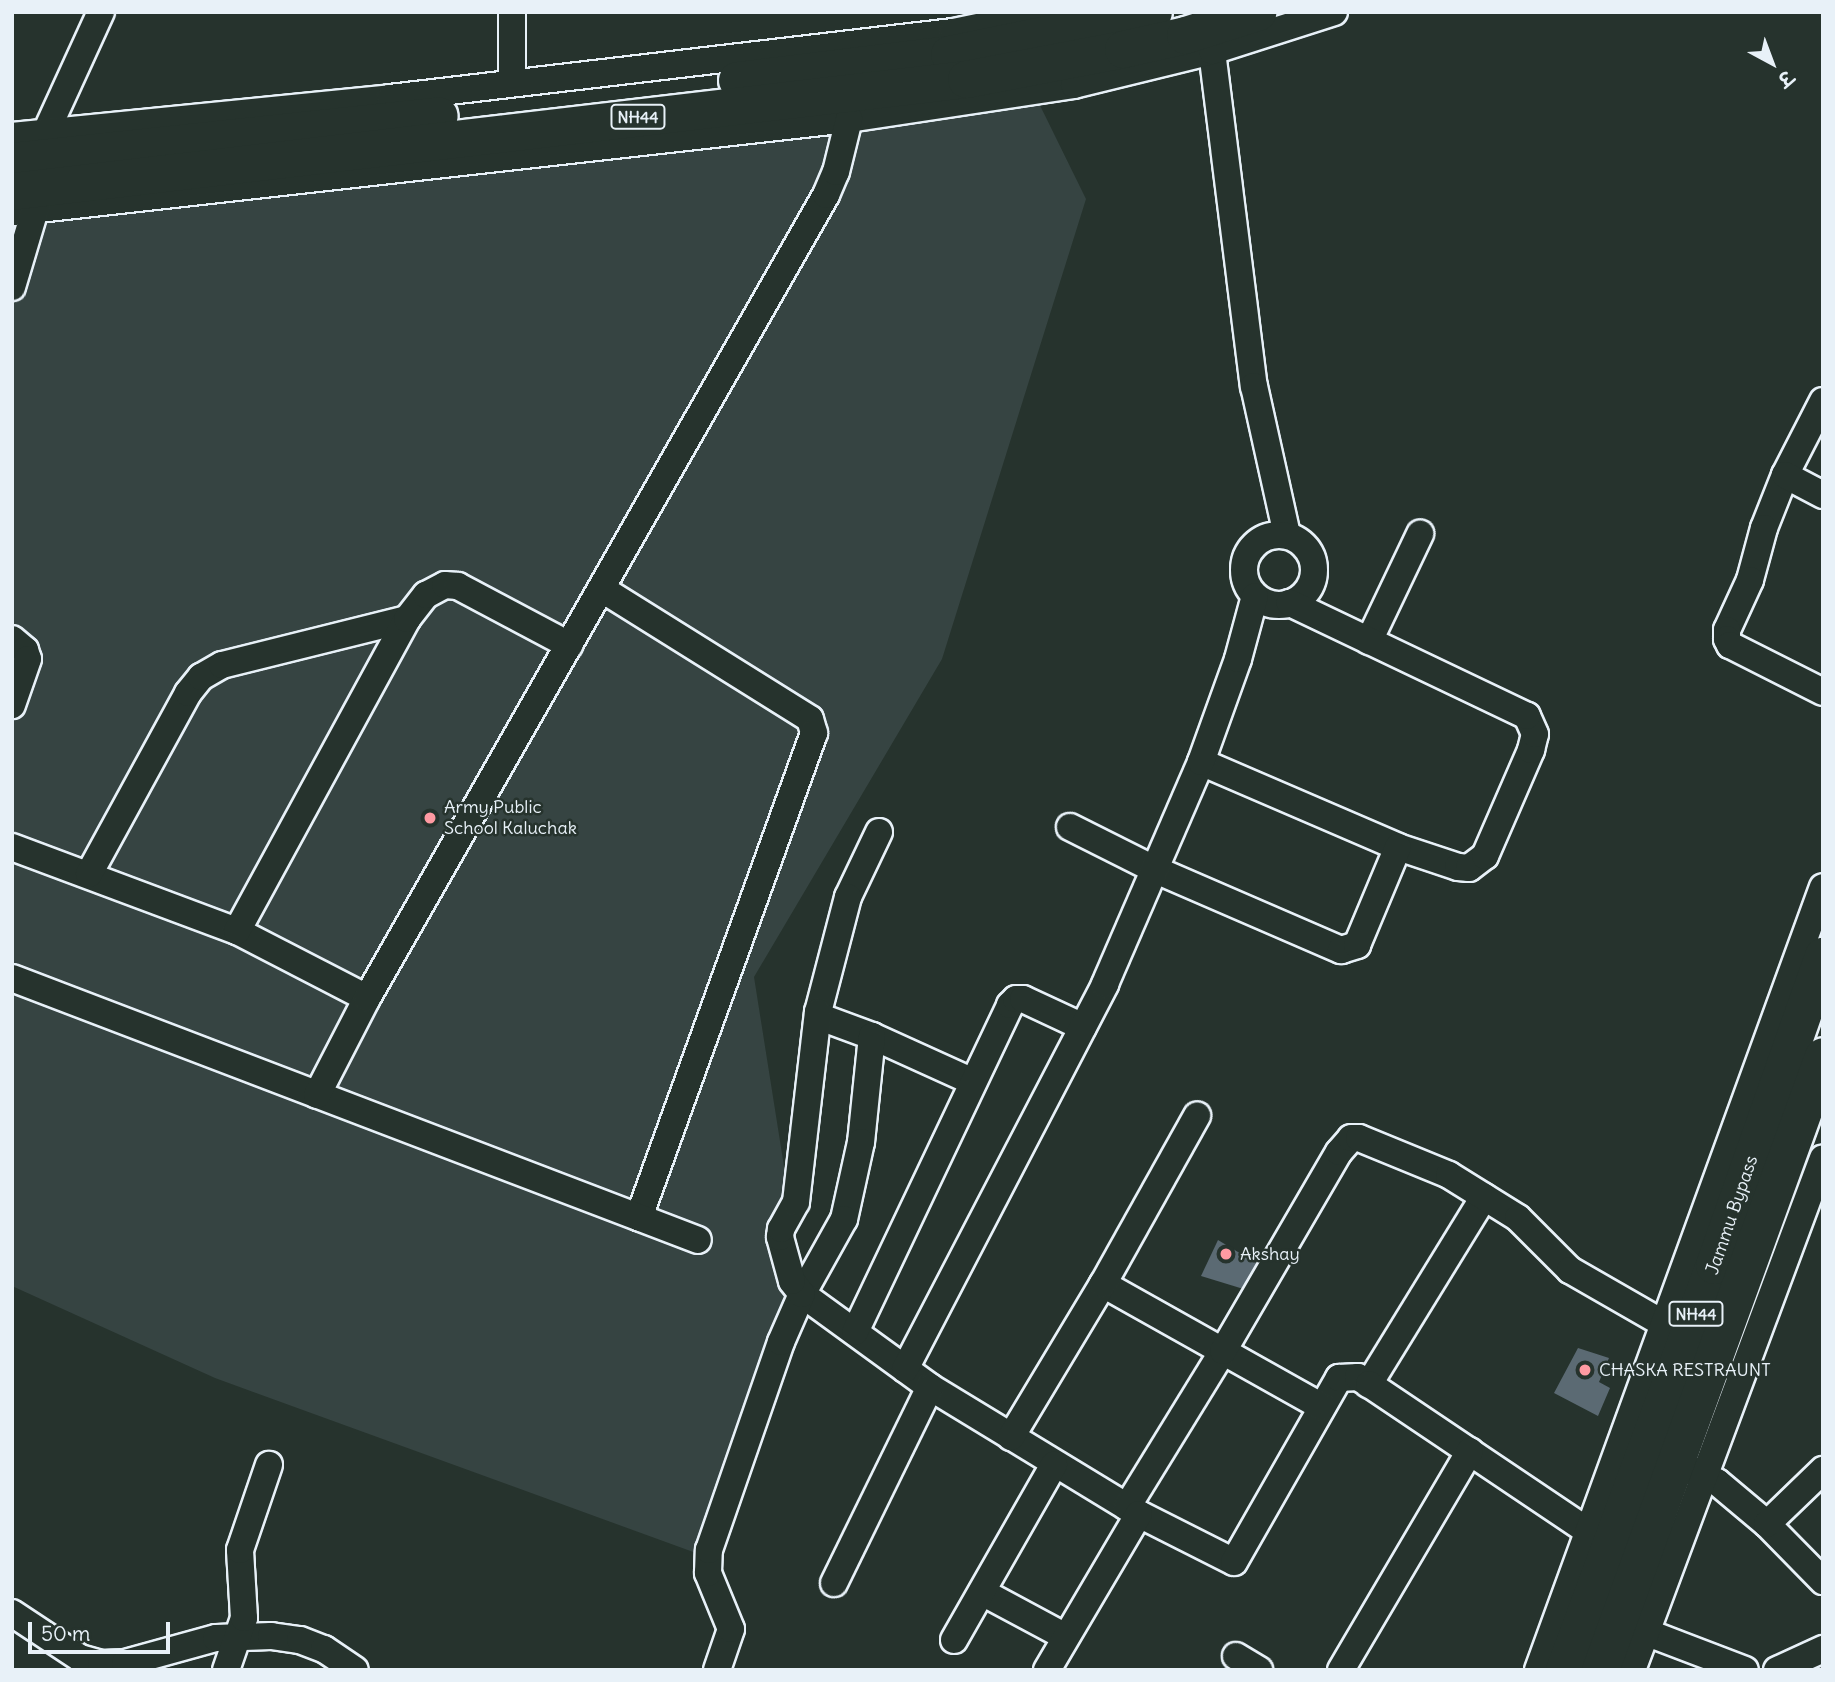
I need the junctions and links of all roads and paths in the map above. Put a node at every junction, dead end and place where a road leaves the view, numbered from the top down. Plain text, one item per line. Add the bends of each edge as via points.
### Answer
1 (101, 12) edge
2 (512, 12) edge
3 (1050, 12) edge
4 (1153, 12) edge
5 (1257, 12) edge
6 (1334, 12) edge
7 (954, 22) edge
8 (1212, 51) junction
9 (512, 82) junction
10 (849, 119) junction
11 (46, 132) junction
12 (12, 136) edge
13 (12, 161) edge
14 (25, 200) edge
15 (12, 287) edge
16 (1823, 401) edge
17 (1785, 475) junction
18 (1823, 495) edge
19 (1420, 534) dead end
20 (1287, 536) junction
21 (602, 589) junction
22 (1255, 596) junction
23 (1290, 603) junction
24 (407, 619) junction
25 (12, 639) edge
26 (1369, 641) junction
27 (569, 645) junction
28 (1823, 692) edge
29 (12, 705) edge
30 (1201, 762) junction
31 (1070, 827) dead end
32 (879, 832) dead end
33 (12, 847) edge
34 (1398, 847) junction
35 (1156, 870) junction
36 (89, 874) junction
37 (1823, 887) edge
38 (237, 931) junction
39 (1823, 956) edge
40 (12, 978) edge
41 (367, 998) junction
42 (818, 1012) junction
43 (1083, 1027) junction
44 (872, 1037) junction
45 (1823, 1056) edge
46 (971, 1081) junction
47 (317, 1095) junction
48 (1197, 1116) dead end
49 (1823, 1158) edge
50 (1485, 1197) junction
51 (639, 1217) junction
52 (698, 1240) dead end
53 (1103, 1284) junction
54 (802, 1294) junction
55 (1664, 1324) junction
56 (855, 1332) junction
57 (1223, 1351) junction
58 (905, 1368) junction
59 (1369, 1384) junction
60 (930, 1387) junction
61 (1322, 1407) junction
62 (1011, 1437) junction
63 (1470, 1451) junction
64 (269, 1465) dead end
65 (1054, 1465) junction
66 (1823, 1471) edge
67 (1698, 1473) junction
68 (1133, 1511) junction
69 (1767, 1524) junction
70 (1588, 1531) junction
71 (1823, 1581) edge
72 (834, 1584) dead end
73 (982, 1592) junction
74 (12, 1613) edge
75 (240, 1636) junction
76 (1656, 1636) junction
77 (1066, 1637) junction
78 (954, 1640) dead end
79 (1823, 1649) edge
80 (1236, 1656) dead end
81 (226, 1670) edge
82 (355, 1670) edge
83 (717, 1670) edge
84 (1046, 1670) edge
85 (1259, 1670) edge
86 (1341, 1670) edge
87 (1538, 1670) edge
88 (1564, 1670) edge
89 (1600, 1670) edge
90 (1632, 1670) edge
91 (1644, 1670) edge
92 (1745, 1670) edge
93 (1777, 1670) edge

1 - 11 street
2 - 9 street
3 - 7 street
4 - 13 highway, NH44 via 949,54
5 - 14 highway, NH44 via 1135,46 966,79
6 - 8 street
7 - 9 street
8 - 10 street via 1074,85
8 - 20 street via 1254,386
9 - 11 street
10 - 14 street
10 - 21 street via 826,195
11 - 12 street
14 - 15 street
16 - 17 street
17 - 18 street
17 - 28 street via 1727,639 1730,645
19 - 26 street
20 - 22 street via 1264,538 1248,554 1244,576
20 - 23 street via 1306,547 1314,568 1308,590
21 - 27 street
21 - 51 street via 810,719 814,733
22 - 23 street via 1278,605
22 - 30 street
23 - 26 street
24 - 27 street via 436,588 458,586
24 - 36 street via 234,662 201,677
24 - 38 street
25 - 29 street via 28,659
26 - 34 street via 1527,716 1535,734 1479,863 1458,867
27 - 41 street
30 - 34 street
30 - 35 street
31 - 35 street
32 - 42 street via 848,897
33 - 36 street
34 - 35 street via 1357,945 1341,950
35 - 43 street
36 - 38 street
37 - 55 street
38 - 41 street
39 - 88 highway, Jammu Bypass / NH44
40 - 47 street
41 - 47 street
42 - 44 street
42 - 54 street via 796,1202 780,1229 792,1281
43 - 46 street via 1016,999
43 - 58 street
44 - 46 street
44 - 54 street via 861,1142 844,1219
45 - 67 highway, Jammu Bypass / NH44
46 - 56 street
47 - 51 street
48 - 53 street
49 - 67 street
50 - 55 street via 1518,1217 1570,1270
50 - 57 street via 1449,1175 1351,1138
50 - 59 street
51 - 52 street
53 - 57 street
53 - 62 street
54 - 56 street
54 - 83 street via 709,1550 708,1573 731,1629
55 - 70 street
56 - 58 street
57 - 61 street
57 - 68 street
58 - 60 street
59 - 61 street via 1359,1377 1339,1378
59 - 63 street
60 - 62 street
60 - 72 street
61 - 68 street via 1234,1562
62 - 65 street
63 - 70 street
63 - 86 street
64 - 75 street via 240,1550 244,1618
65 - 68 street
65 - 73 street
66 - 69 street
67 - 69 street
67 - 76 street
67 - 89 highway, Jammu Bypass / NH44
67 - 90 street
68 - 77 street
69 - 71 street
70 - 87 street
73 - 77 street
73 - 78 street
74 - 75 street via 80,1658 101,1664 125,1663 185,1645
75 - 81 street
75 - 82 street via 300,1640 324,1649
76 - 91 street
76 - 92 street
77 - 84 street
79 - 93 street
80 - 85 street

